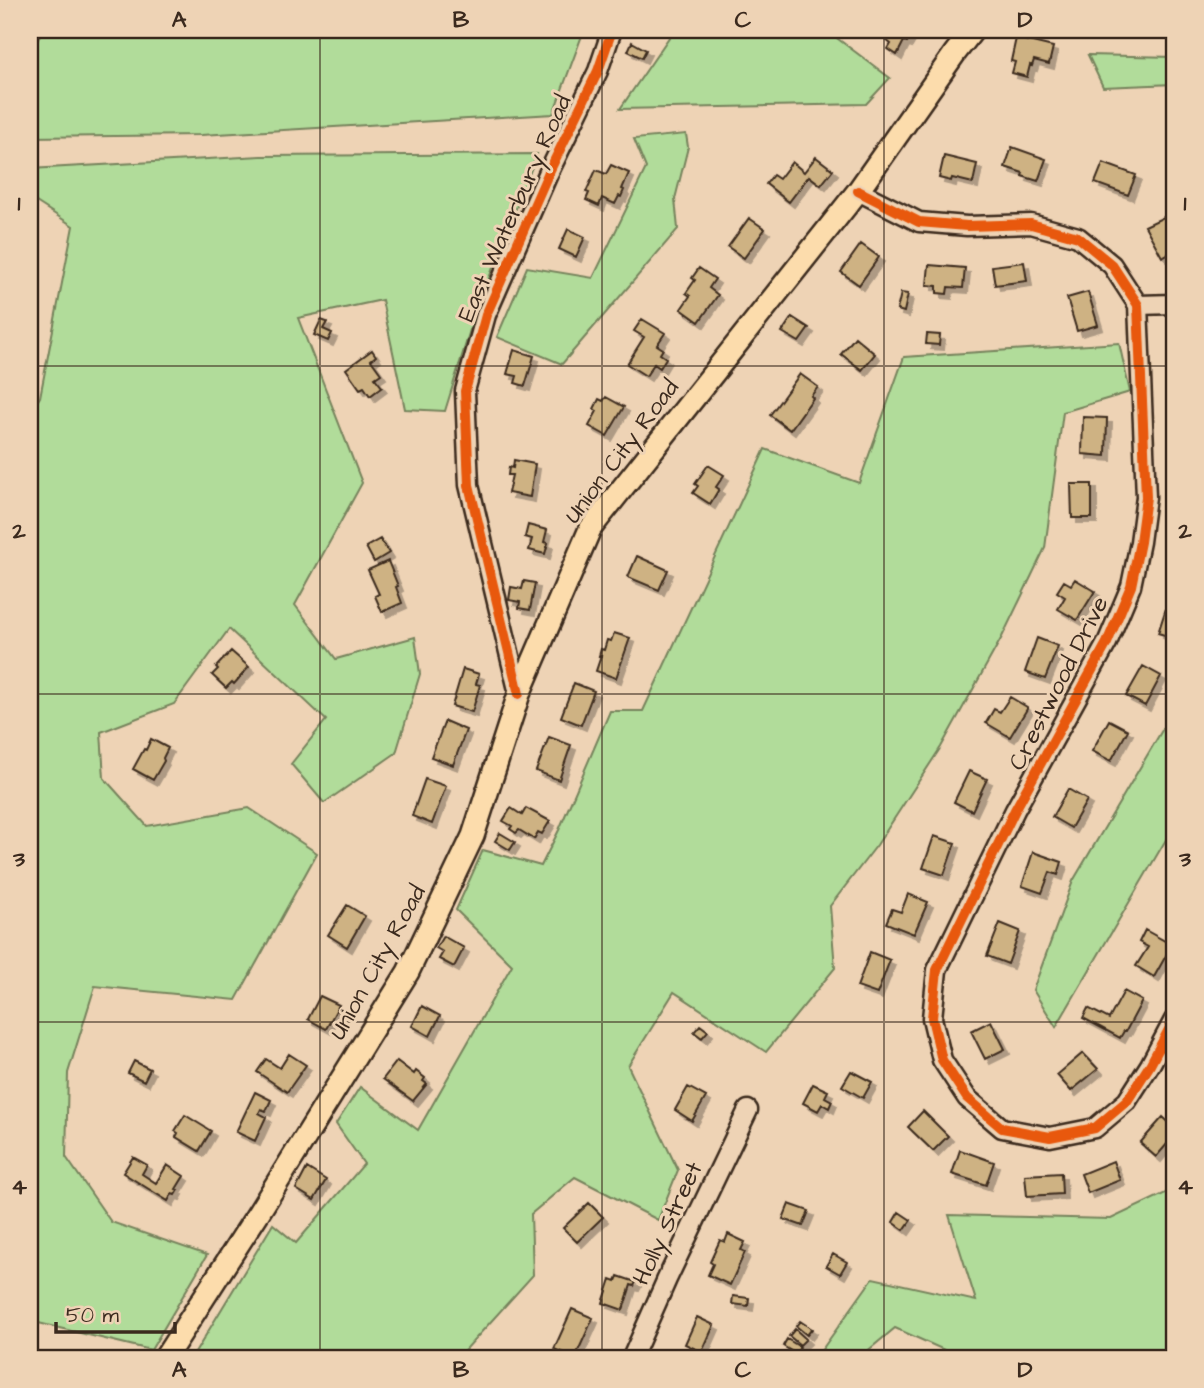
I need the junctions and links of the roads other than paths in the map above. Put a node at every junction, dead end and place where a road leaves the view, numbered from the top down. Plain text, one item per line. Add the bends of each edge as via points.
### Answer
1 (612, 30) edge
2 (973, 30) edge
3 (858, 191) junction
4 (1174, 304) edge
5 (1138, 305) junction
6 (519, 694) junction
7 (1174, 1020) edge
8 (748, 1110) dead end
9 (165, 1358) edge
10 (632, 1358) edge

1 - 6 street, East Waterbury Road via 598,71 486,315 465,391 469,485
2 - 3 main road, Union City Road
3 - 5 street, Crestwood Drive via 919,222 1031,224 1078,237 1112,264
3 - 6 main road, Union City Road via 590,529
4 - 5 street
5 - 7 street, Crestwood Drive via 1146,497 1131,586 1107,643 1015,810 937,970 932,1018 942,1060 967,1098 1002,1128 1050,1137 1095,1128 1126,1101
6 - 9 main road, Union City Road via 473,836 408,972
8 - 10 street, Holly Street

